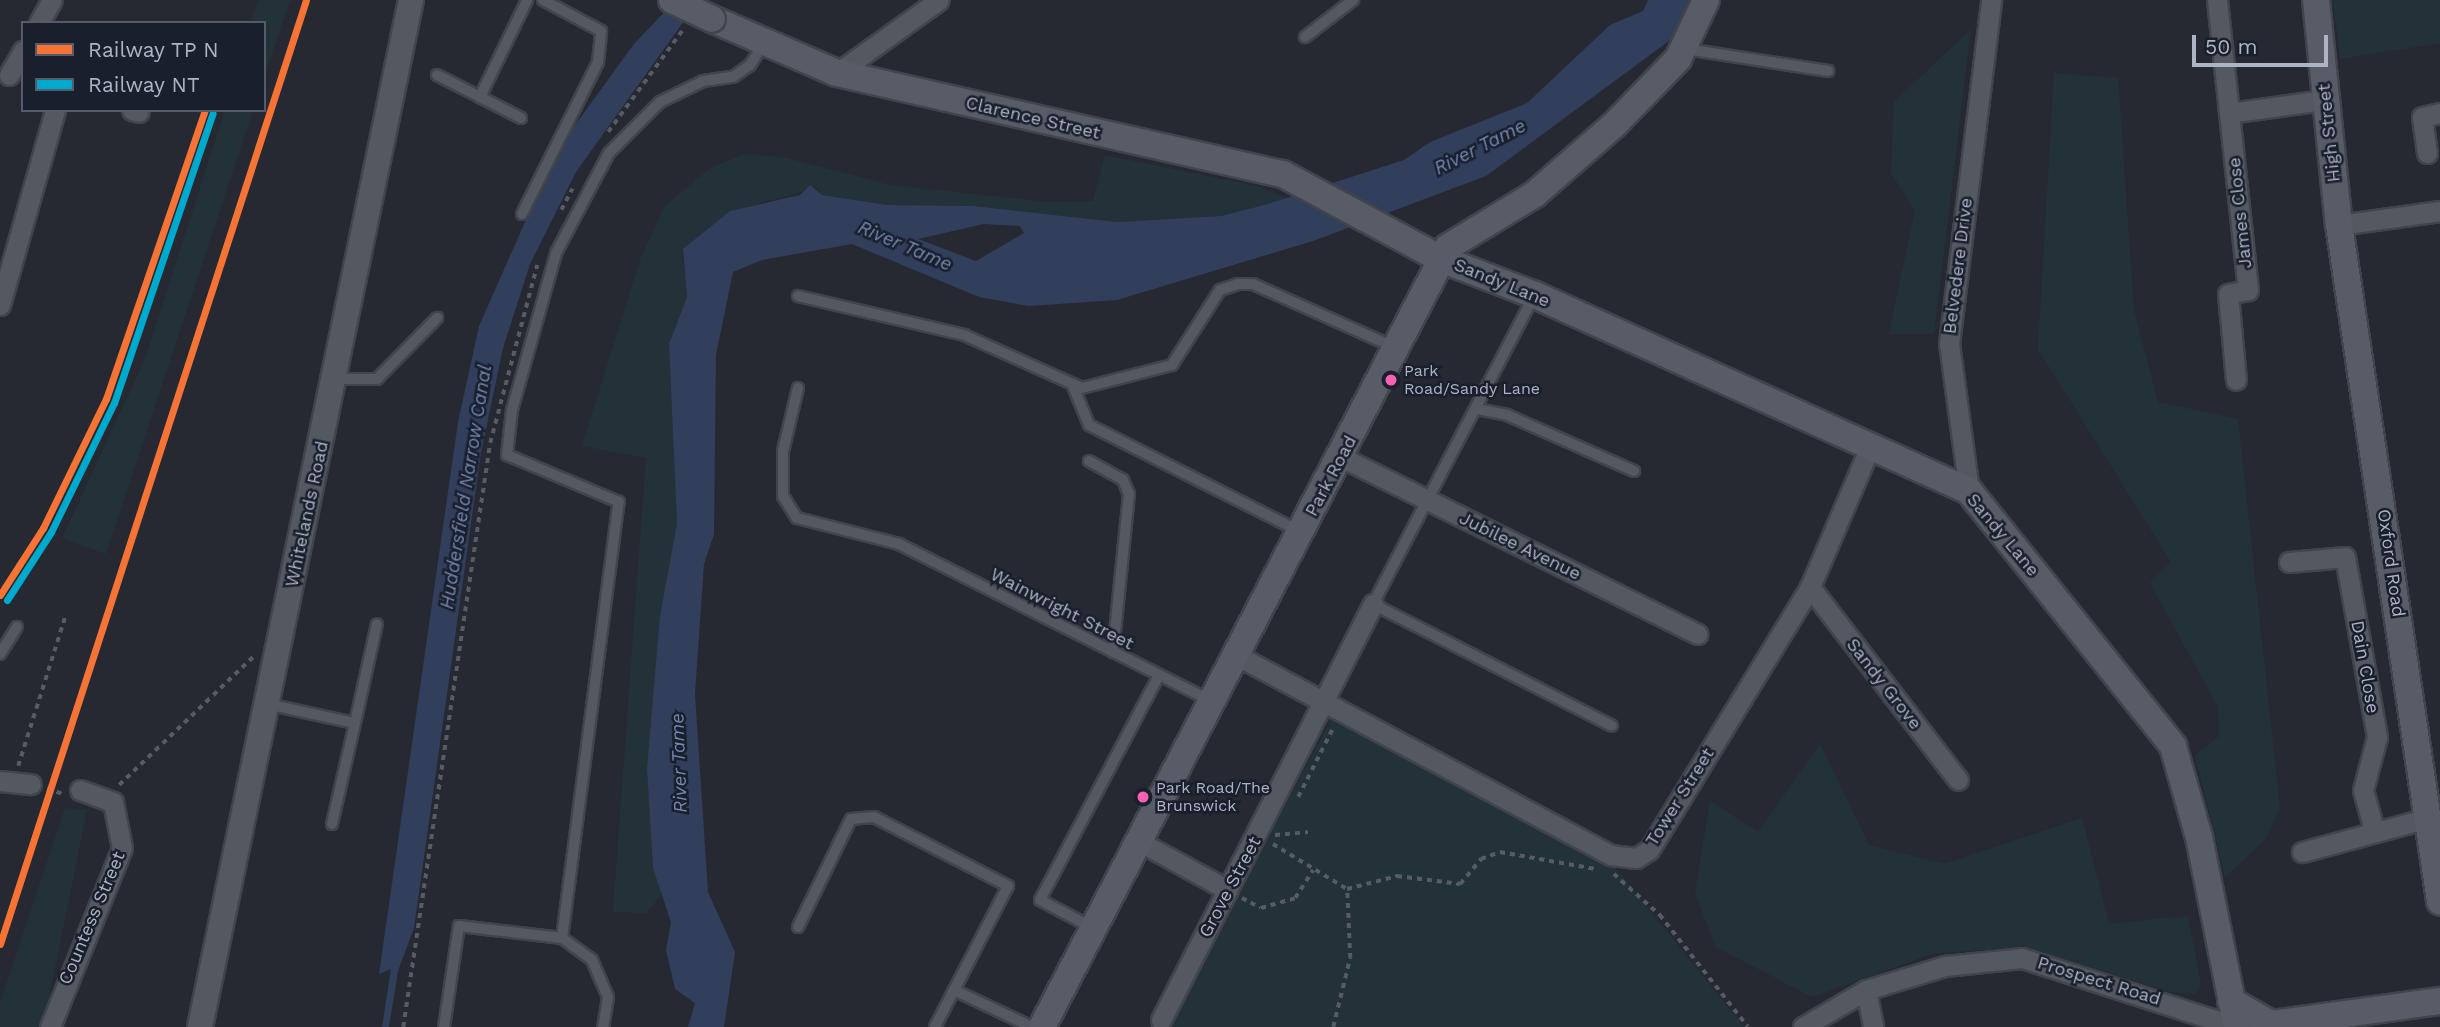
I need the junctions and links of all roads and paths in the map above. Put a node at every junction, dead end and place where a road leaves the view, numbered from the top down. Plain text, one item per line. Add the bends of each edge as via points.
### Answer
1 (52, 0) edge
2 (411, 0) edge
3 (527, 0) edge
4 (543, 0) edge
5 (672, 0) edge
6 (939, 0) edge
7 (1353, 0) edge
8 (1706, 0) edge
9 (1991, 0) edge
10 (2217, 0) edge
11 (2316, 0) edge
12 (701, 20) junction
13 (40, 21) edge
14 (1306, 37) dead end
15 (765, 42) junction
16 (1686, 49) junction
17 (21, 55) edge
18 (1828, 71) dead end
19 (837, 73) junction
20 (437, 75) dead end
21 (10, 76) edge
22 (480, 97) junction
23 (2324, 100) junction
24 (54, 112) edge
25 (2229, 113) junction
26 (2440, 113) edge
27 (521, 118) dead end
28 (605, 136) dead end
29 (2427, 153) dead end
30 (580, 176) dead end
31 (2440, 211) edge
32 (522, 214) dead end
33 (556, 220) dead end
34 (2339, 225) junction
35 (1393, 237) joint
36 (540, 256) dead end
37 (1441, 259) junction
38 (1535, 295) junction
39 (797, 296) dead end
40 (0, 305) edge
41 (437, 318) dead end
42 (1398, 349) junction
43 (335, 379) junction
44 (2236, 380) dead end
45 (1073, 386) junction
46 (798, 388) dead end
47 (1477, 410) junction
48 (1870, 447) junction
49 (1340, 457) junction
50 (1088, 461) dead end
51 (1634, 471) dead end
52 (1969, 491) junction
53 (1427, 499) junction
54 (1301, 532) junction
55 (2289, 562) dead end
56 (1810, 587) junction
57 (1373, 604) junction
58 (66, 614) dead end
59 (377, 624) dead end
60 (18, 626) dead end
61 (1698, 634) dead end
62 (1113, 652) junction
63 (0, 654) edge
64 (1236, 655) junction
65 (277, 657) junction
66 (1159, 675) junction
67 (1325, 700) junction
68 (1211, 701) junction
69 (267, 704) junction
70 (355, 723) junction
71 (1612, 726) dead end
72 (1958, 780) dead end
73 (15, 781) edge
74 (80, 790) dead end
75 (105, 798) junction
76 (2428, 818) junction
77 (332, 824) dead end
78 (2374, 830) junction
79 (1308, 832) dead end
80 (1140, 842) junction
81 (1603, 851) junction
82 (2302, 852) dead end
83 (1313, 869) junction
84 (1614, 873) junction
85 (1347, 889) junction
86 (1228, 890) junction
87 (2440, 901) edge
88 (798, 927) dead end
89 (1094, 929) junction
90 (562, 938) junction
91 (954, 990) junction
92 (1866, 990) junction
93 (2231, 1001) junction
94 (2440, 1001) edge
95 (1161, 1020) dead end
96 (2304, 1024) edge
97 (50, 1027) edge
98 (200, 1027) edge
99 (404, 1027) edge
100 (444, 1027) edge
101 (603, 1027) edge
102 (935, 1027) edge
103 (1032, 1027) edge
104 (1042, 1027) edge
105 (1333, 1027) edge
106 (1748, 1027) edge
107 (1802, 1027) edge
108 (1873, 1027) edge
109 (2237, 1027) edge

1 - 13 street
2 - 43 street, Whitelands Road
3 - 22 lane
4 - 32 lane via 601,31 598,62
5 - 12 main road, Clarence Street, bridge
6 - 19 street
7 - 14 lane
8 - 16 main road, Park Road
9 - 52 street, Belvedere Drive via 1949,344
10 - 25 street
11 - 23 main road, High Street
12 - 15 main road, Clarence Street
12 - 28 path
15 - 19 main road, Clarence Street
15 - 90 lane via 750,65 733,77 703,81 660,102 609,153 556,253 512,410 507,454 619,502
16 - 18 lane
16 - 37 main road, Park Road via 1565,169 1458,238
17 - 21 street
19 - 35 main road, Clarence Street via 1283,174
20 - 22 lane
22 - 27 lane
23 - 25 street
23 - 34 main road, High Street
24 - 40 street
25 - 44 street, James Close via 2248,289 2228,294
26 - 29 street via 2422,117
30 - 33 path
31 - 34 street
34 - 76 main road, Oxford Road
35 - 37 main road, Sandy Lane
36 - 99 path via 489,443
37 - 38 main road, Sandy Lane
37 - 42 main road, Park Road
38 - 47 lane
38 - 48 main road, Sandy Lane
39 - 45 lane via 964,335
41 - 43 lane via 377,379
42 - 45 lane via 1253,284 1238,284 1220,290 1172,365 1091,389
42 - 49 main road, Park Road
43 - 65 street, Whitelands Road
45 - 54 lane via 1089,425
46 - 62 lane, Wainwright Street via 783,451 783,496 797,517 899,544
47 - 51 lane via 1507,415
47 - 53 lane
48 - 52 main road, Sandy Lane
48 - 56 street, Tower Street
49 - 53 street, Jubilee Avenue
49 - 54 main road, Park Road
50 - 62 lane via 1123,480 1129,494
52 - 93 main road, Sandy Lane via 2173,746 2199,837
53 - 57 lane
53 - 61 street, Jubilee Avenue
54 - 64 main road, Park Road
55 - 78 street, Dain Close via 2345,557 2377,737 2363,790
56 - 72 street, Sandy Grove
56 - 81 street, Tower Street via 1649,850 1626,859
57 - 67 street, Grove Street
57 - 71 lane
58 - 73 path
59 - 70 lane
60 - 63 lane
62 - 66 lane, Wainwright Street
64 - 67 street, Tower Street
64 - 68 main road, Park Road
65 - 69 street, Whitelands Road
65 - 75 path via 256,654
66 - 68 lane, Wainwright Street
66 - 89 lane via 1040,900
67 - 81 street, Tower Street
67 - 86 street, Grove Street
68 - 80 main road, Park Road
69 - 70 lane
69 - 98 street, Whitelands Road
70 - 77 lane
74 - 75 street
75 - 97 street, Countess Street via 121,820 122,848
76 - 78 street
76 - 87 main road, Oxford Road
78 - 82 street
79 - 83 path via 1272,836 1273,845
80 - 86 street
80 - 89 main road, Park Road
81 - 84 path
83 - 85 path
83 - 86 path via 1295,898 1261,908
84 - 85 path via 1500,852 1481,859 1460,884 1397,876
84 - 106 path via 1660,915
85 - 105 path via 1350,958
86 - 95 street, Grove Street
88 - 91 lane via 851,819 874,817 1008,886
89 - 104 main road, Park Road
90 - 100 lane via 459,926
90 - 101 lane via 592,960 608,998
91 - 102 lane
91 - 103 lane
92 - 107 street, Prospect Road
92 - 108 street
92 - 109 street, Prospect Road via 1945,966 2022,958 2092,975
93 - 96 main road via 2271,1024
93 - 109 main road, Sandy Lane
94 - 96 main road

